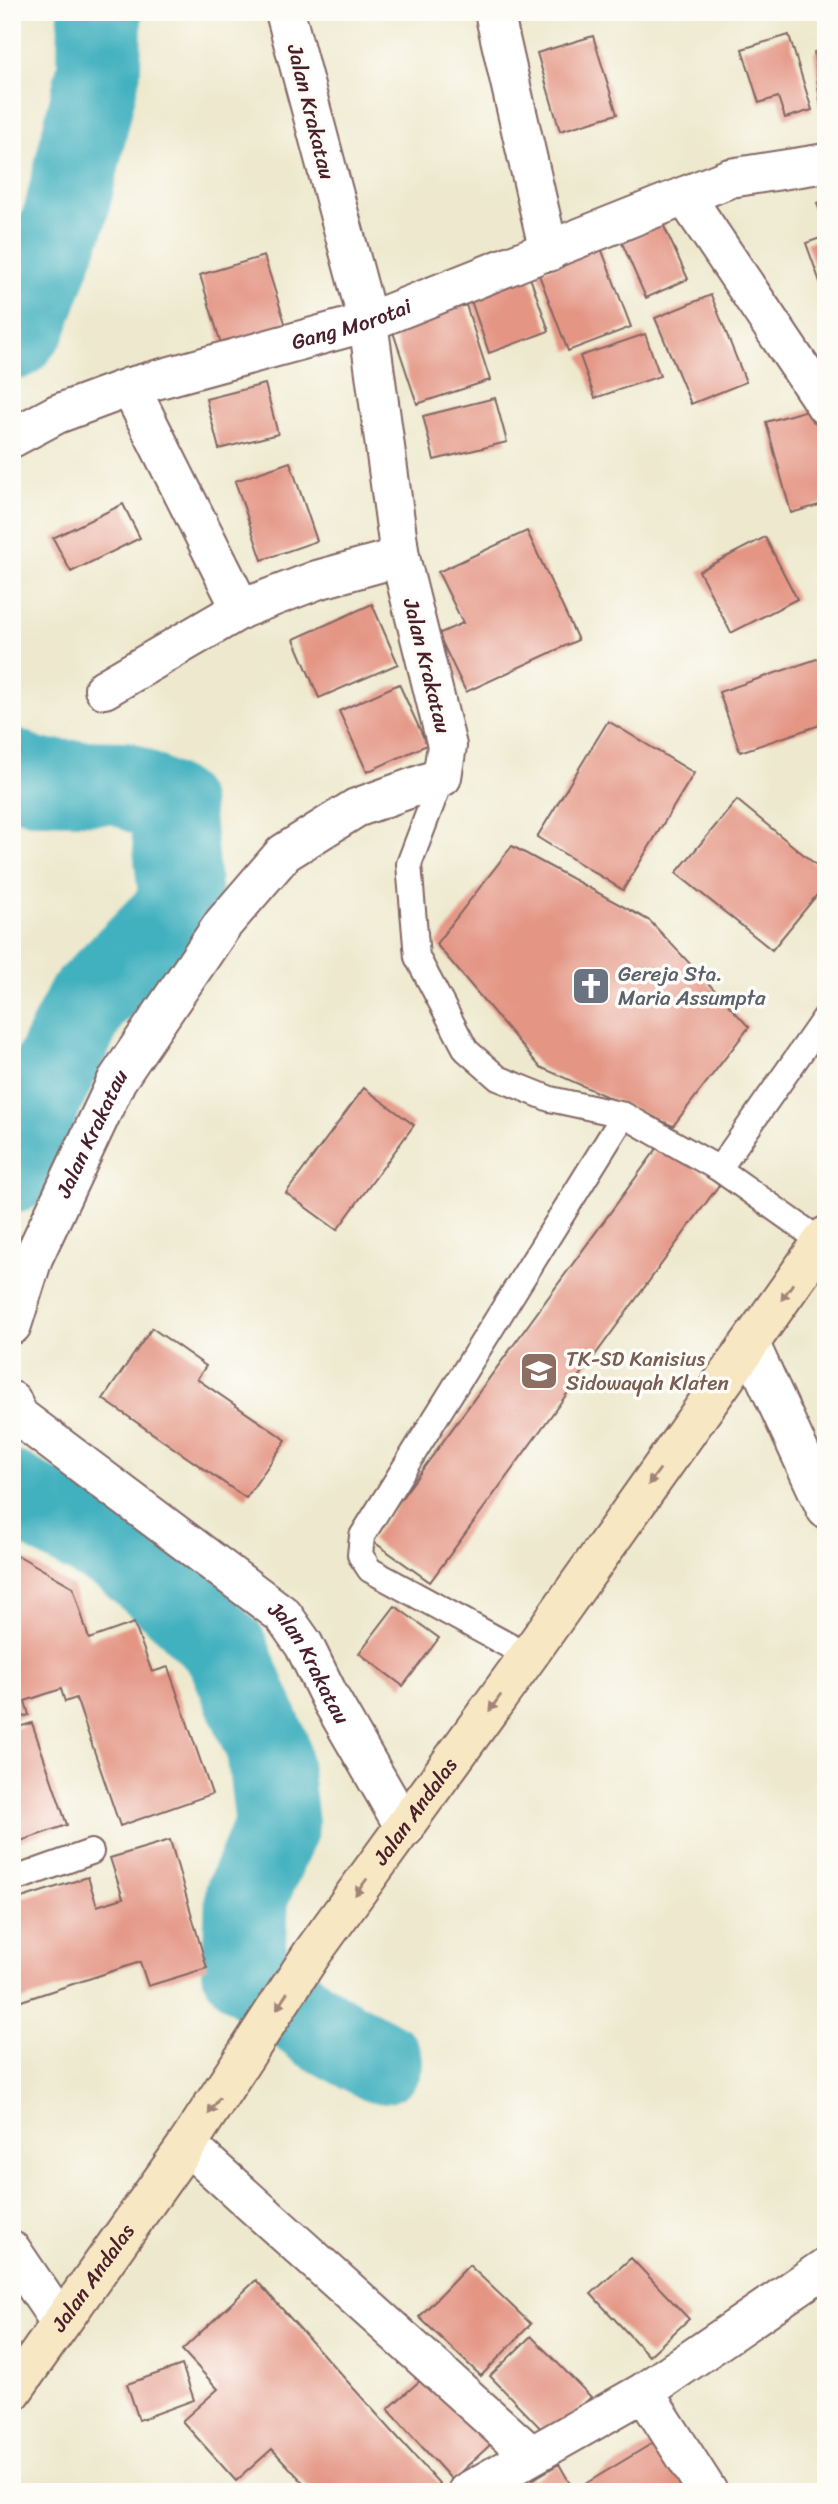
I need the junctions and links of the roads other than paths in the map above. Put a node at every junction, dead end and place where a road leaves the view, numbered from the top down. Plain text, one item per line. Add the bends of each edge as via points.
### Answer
1 (285, 12) edge
2 (494, 12) edge
3 (826, 163) edge
4 (685, 196) junction
5 (549, 252) junction
6 (368, 322) junction
7 (130, 387) junction
8 (826, 406) edge
9 (12, 438) edge
10 (400, 557) junction
11 (241, 609) junction
12 (104, 689) dead end
13 (442, 777) junction
14 (826, 1016) edge
15 (624, 1115) junction
16 (719, 1169) junction
17 (824, 1239) edge
18 (12, 1325) edge
19 (750, 1345) junction
20 (12, 1401) edge
21 (826, 1509) edge
22 (528, 1656) junction
23 (405, 1828) junction
24 (91, 1852) dead end
25 (12, 1880) edge
26 (187, 2145) junction
27 (12, 2251) edge
28 (826, 2267) edge
29 (60, 2322) junction
30 (12, 2392) edge
31 (644, 2392) junction
32 (531, 2455) junction
33 (467, 2492) edge
34 (708, 2492) edge

1 - 6 street, Jalan Krakatau
2 - 5 street
3 - 4 street, Gang Morotai via 730,178
4 - 5 street, Gang Morotai
4 - 8 street
5 - 6 street, Gang Morotai
6 - 7 street, Gang Morotai
6 - 10 street, Jalan Krakatau
7 - 9 street, Gang Morotai via 57,414
7 - 11 street
10 - 11 street via 317,580
10 - 13 street, Jalan Krakatau via 447,747
11 - 12 street
13 - 15 lane via 409,864 417,957 442,1009 466,1050 498,1077 550,1099
13 - 18 street, Jalan Krakatau via 356,808 284,853 223,924 117,1080 33,1258
14 - 16 lane
15 - 16 lane
15 - 22 lane via 362,1536 360,1555 370,1570
16 - 17 lane
17 -> 19 main road, Jalan Andalas
19 - 21 street
19 -> 22 main road, Jalan Andalas
20 - 23 street, Jalan Krakatau via 17,1415 283,1615
22 -> 23 main road, Jalan Andalas
23 -> 26 main road, Jalan Andalas via 313,1952
24 - 25 lane
26 - 29 main road, Jalan Andalas
26 - 32 street
27 - 29 street
28 - 31 street
29 - 30 main road, Jalan Andalas
31 - 32 street
31 - 34 street
32 - 33 street

